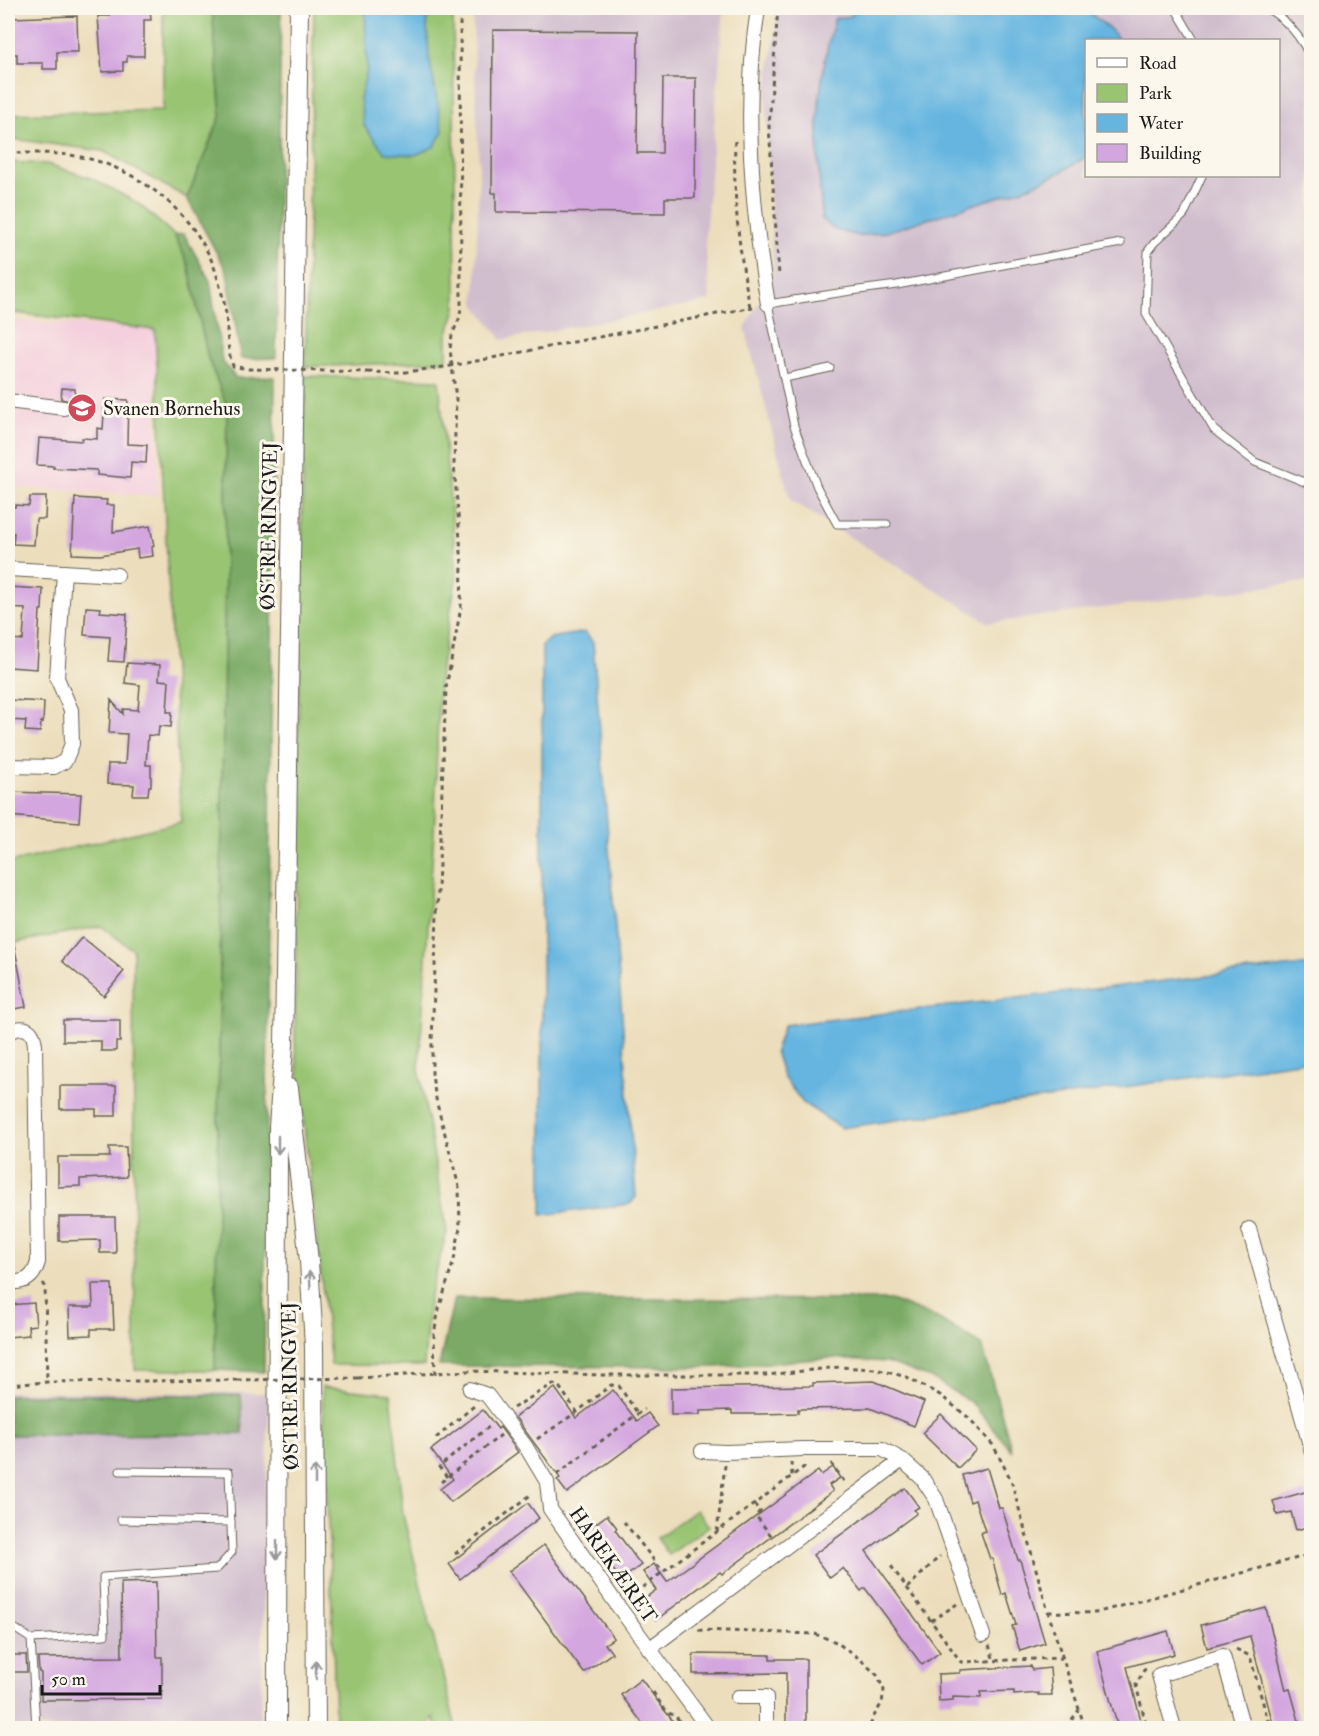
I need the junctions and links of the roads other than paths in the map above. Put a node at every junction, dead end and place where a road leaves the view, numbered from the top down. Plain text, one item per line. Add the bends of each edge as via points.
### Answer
1 (299, 8) edge
2 (758, 8) edge
3 (1175, 8) edge
4 (1266, 8) edge
5 (1193, 39) edge
6 (1311, 62) edge
7 (1202, 177) edge
8 (1121, 243) dead end
9 (768, 304) junction
10 (830, 368) dead end
11 (785, 378) junction
12 (8, 401) edge
13 (64, 408) dead end
14 (1311, 485) edge
15 (887, 524) dead end
16 (8, 569) edge
17 (64, 572) junction
18 (117, 575) dead end
19 (8, 766) edge
20 (8, 1032) edge
21 (285, 1045) junction
22 (1249, 1228) dead end
23 (8, 1283) edge
24 (470, 1389) dead end
25 (702, 1451) dead end
26 (1311, 1452) edge
27 (902, 1460) junction
28 (120, 1471) dead end
29 (121, 1520) dead end
30 (231, 1522) junction
31 (8, 1624) edge
32 (983, 1635) dead end
33 (31, 1638) junction
34 (649, 1649) junction
35 (738, 1697) dead end
36 (36, 1728) edge
37 (277, 1728) edge
38 (316, 1728) edge
39 (708, 1728) edge
40 (766, 1728) edge
41 (1174, 1728) edge
42 (1243, 1728) edge

1 - 21 main road, ØSTRE RINGVEJ
2 - 9 street via 749,117 754,211
3 - 5 lane
4 - 6 lane via 1288,22 1305,44
7 - 14 lane via 1184,215 1148,251 1146,314 1214,430 1255,462
8 - 9 lane via 897,285
9 - 11 lane
10 - 11 lane
11 - 15 lane via 794,426 817,487 837,524
12 - 13 street
16 - 17 street
17 - 18 street
17 - 19 street via 57,678 71,710 72,744 64,761 54,767
20 - 23 street via 27,1029 33,1034 35,1045 38,1262 30,1278
21 -> 37 main road, ØSTRE RINGVEJ via 278,1127
38 -> 21 main road, ØSTRE RINGVEJ via 314,1346 309,1261
22 - 26 street
24 - 34 street, HAREKÆRET via 487,1395 526,1447 547,1482 550,1509
25 - 27 street via 882,1449
27 - 32 street via 922,1478 936,1499
27 - 34 street, HAREKÆRET
28 - 30 lane via 229,1473
29 - 30 lane
30 - 33 lane via 232,1552 217,1569 103,1577 105,1635
31 - 33 lane
33 - 36 lane
34 - 39 street, HAREKÆRET
35 - 40 street via 766,1697
41 - 42 street via 1159,1675 1223,1656

